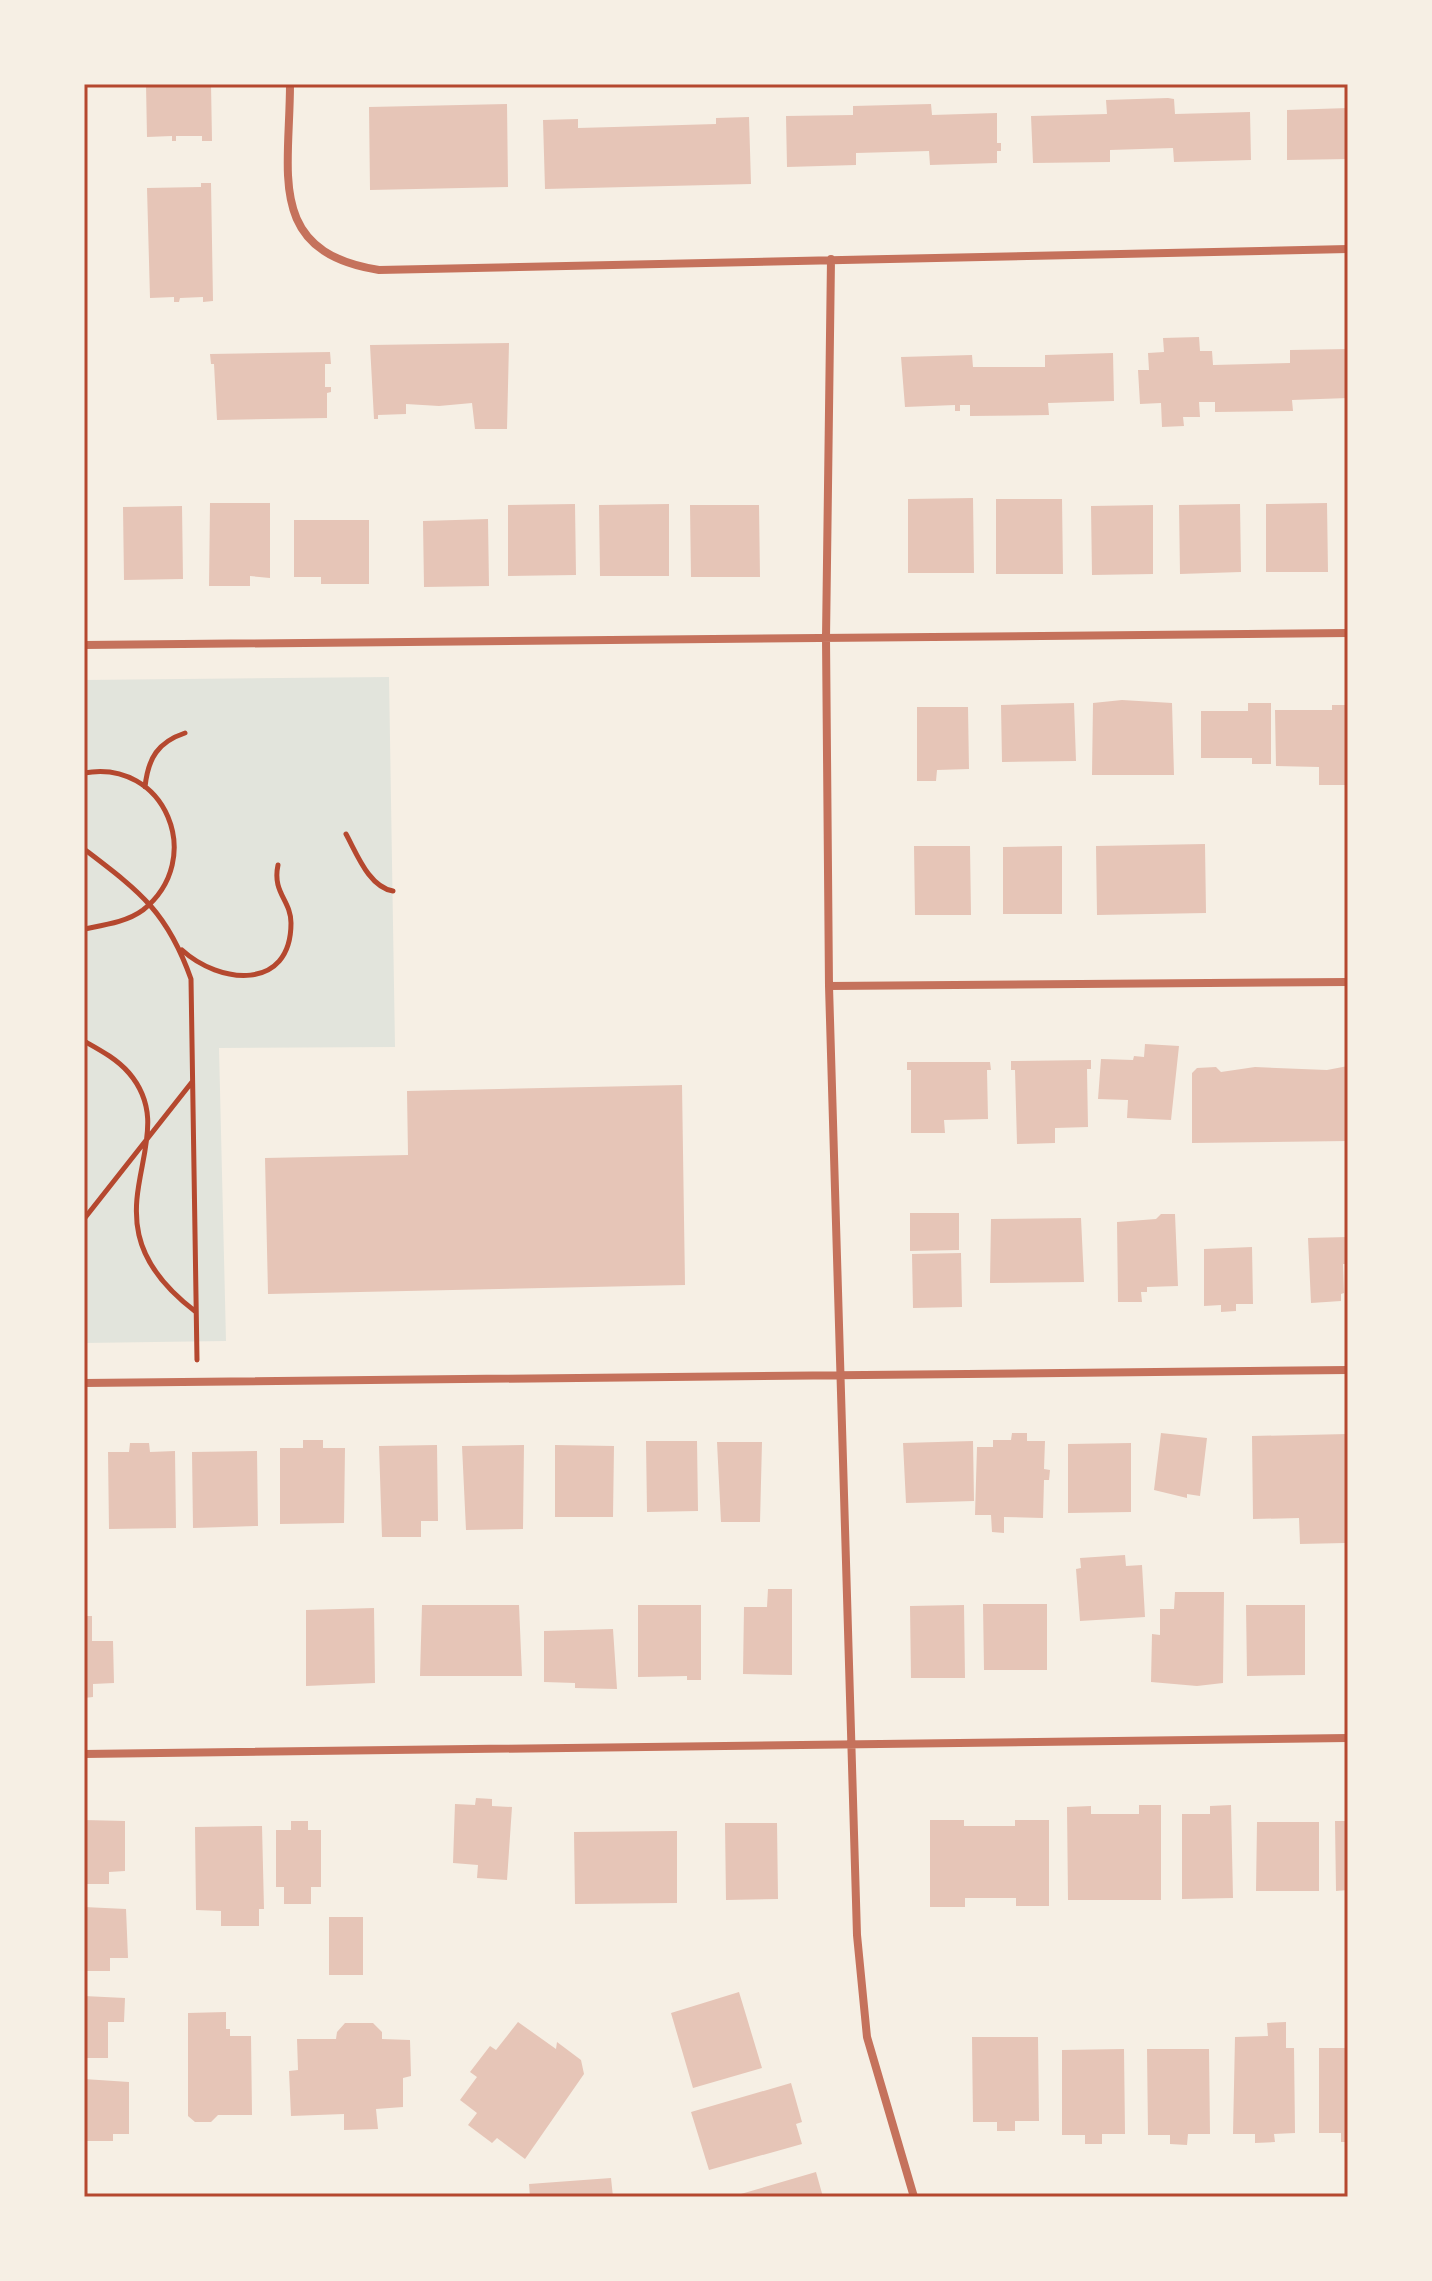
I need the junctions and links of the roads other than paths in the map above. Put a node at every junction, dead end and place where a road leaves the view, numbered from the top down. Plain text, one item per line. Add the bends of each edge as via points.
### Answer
1 (290, 84) edge
2 (1348, 249) edge
3 (831, 259) junction
4 (1348, 633) edge
5 (826, 638) junction
6 (84, 645) edge
7 (1348, 982) edge
8 (829, 986) junction
9 (1348, 1370) edge
10 (840, 1375) junction
11 (84, 1383) edge
12 (1348, 1738) edge
13 (851, 1745) junction
14 (84, 1754) edge
15 (914, 2197) edge

1 - 3 street via 289,201 298,228 319,250 346,265 379,270
2 - 3 street
3 - 5 street
4 - 5 street
5 - 6 street
5 - 8 street
7 - 8 street
8 - 10 street
9 - 10 street
10 - 11 street
10 - 13 street
12 - 13 street
13 - 14 street
13 - 15 street via 861,2001

